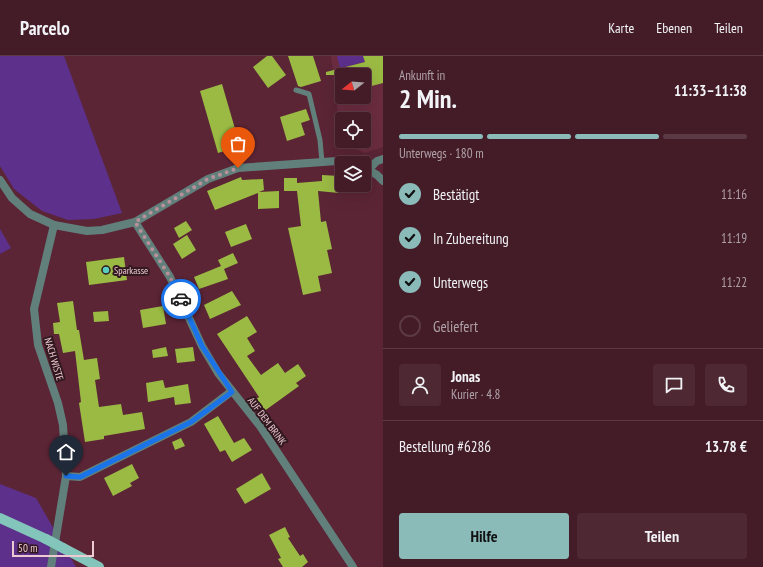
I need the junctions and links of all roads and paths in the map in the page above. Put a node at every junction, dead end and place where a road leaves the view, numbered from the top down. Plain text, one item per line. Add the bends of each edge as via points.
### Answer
1 (296, 90) dead end
2 (383, 159) edge
3 (322, 162) junction
4 (335, 162) edge
5 (371, 165) edge
6 (371, 172) edge
7 (0, 180) edge
8 (383, 181) edge
9 (135, 222) junction
10 (54, 225) junction
11 (232, 392) junction
12 (66, 476) junction
13 (0, 518) edge
14 (51, 567) edge
15 (99, 567) edge
16 (353, 567) edge

1 - 3 lane via 308,94 320,140
2 - 5 street
3 - 4 street
3 - 9 street via 238,168 208,179
6 - 8 street
7 - 10 street via 12,198 30,214
9 - 10 street via 87,231
9 - 11 street, AUF DEM BRINK via 170,277 202,346
10 - 12 street, NACH WISTE via 34,309 38,345 64,425
11 - 12 street via 191,422 80,477
11 - 16 street, AUF DEM BRINK via 260,426
12 - 14 street, NACH WISTE
13 - 15 main road, bridge

